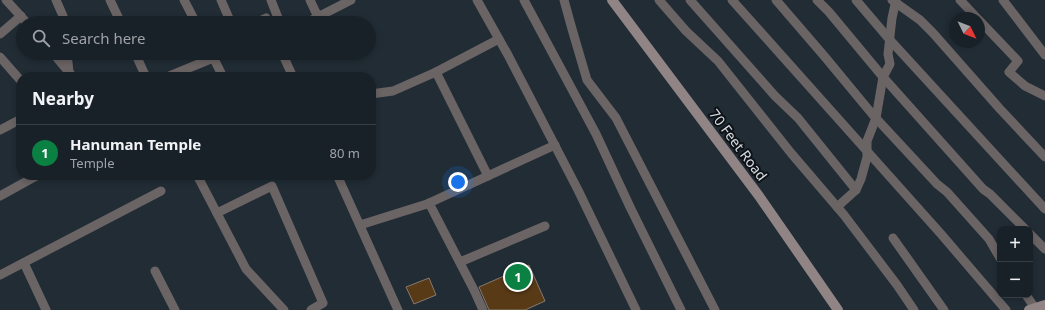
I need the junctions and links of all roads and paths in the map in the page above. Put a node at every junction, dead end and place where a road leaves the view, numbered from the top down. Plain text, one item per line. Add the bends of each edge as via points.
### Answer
1 (6, 0) edge
2 (56, 0) edge
3 (110, 0) edge
4 (184, 0) edge
5 (221, 0) edge
6 (271, 0) edge
7 (310, 0) edge
8 (349, 0) edge
9 (477, 0) edge
10 (524, 0) edge
11 (564, 0) edge
12 (612, 0) edge
13 (659, 0) edge
14 (690, 0) edge
15 (732, 0) edge
16 (776, 0) edge
17 (817, 0) edge
18 (856, 0) edge
19 (960, 0) edge
20 (1002, 0) edge
21 (894, 1) edge
22 (971, 12) edge
23 (20, 16) edge
24 (64, 16) edge
25 (118, 16) edge
26 (192, 16) edge
27 (228, 16) edge
28 (277, 16) edge
29 (318, 16) edge
30 (320, 16) edge
31 (16, 25) edge
32 (985, 26) edge
33 (0, 34) edge
34 (499, 39) junction
35 (890, 40) junction
36 (1045, 55) edge
37 (0, 57) edge
38 (59, 60) edge
39 (68, 60) edge
40 (138, 60) edge
41 (203, 60) edge
42 (214, 60) edge
43 (285, 60) edge
44 (69, 72) edge
45 (71, 72) edge
46 (144, 72) edge
47 (178, 72) edge
48 (220, 72) edge
49 (291, 72) edge
50 (436, 72) junction
51 (16, 75) edge
52 (883, 77) junction
53 (376, 93) edge
54 (1045, 96) edge
55 (876, 118) junction
56 (16, 122) edge
57 (0, 130) edge
58 (555, 145) junction
59 (867, 152) junction
60 (1045, 157) edge
61 (488, 176) junction
62 (29, 180) edge
63 (200, 180) edge
64 (339, 180) edge
65 (856, 190) junction
66 (161, 191) dead end
67 (0, 196) edge
68 (429, 203) junction
69 (837, 207) junction
70 (1045, 209) edge
71 (217, 213) junction
72 (360, 225) junction
73 (545, 226) dead end
74 (1022, 226) edge
75 (1033, 237) edge
76 (893, 238) dead end
77 (1045, 249) edge
78 (997, 253) edge
79 (460, 262) junction
80 (24, 263) junction
81 (155, 271) dead end
82 (0, 275) edge
83 (1028, 298) edge
84 (1036, 308) edge
85 (46, 310) edge
86 (175, 310) edge
87 (284, 310) edge
88 (312, 310) edge
89 (398, 310) edge
90 (483, 310) edge
91 (636, 310) edge
92 (680, 310) edge
93 (715, 310) edge
94 (838, 310) edge
95 (914, 310) edge
96 (944, 310) edge
97 (1006, 310) edge

1 - 23 street
2 - 24 street
3 - 25 street
4 - 26 street
5 - 27 street
6 - 28 street
7 - 29 street
8 - 30 street
9 - 34 street
10 - 92 street via 596,134
11 - 93 street via 587,80 616,118
12 - 94 street, 70 Feet Road via 759,196
13 - 69 street via 686,31 718,61
14 - 65 street via 775,96 798,118
15 - 59 street
16 - 55 street
17 - 52 street
18 - 35 street
19 - 22 street
20 - 36 street
21 - 35 street
21 - 60 street via 933,32
31 - 33 street
32 - 54 street via 1018,61 1009,72 1026,86
34 - 50 street
34 - 58 street
35 - 52 street via 890,64
35 - 70 street
37 - 51 street
38 - 44 street
39 - 45 street
40 - 46 street
41 - 47 street
42 - 48 street
43 - 49 street
50 - 53 street via 393,91
50 - 61 street
52 - 55 street
52 - 74 street via 983,189
55 - 59 street via 867,141
55 - 78 street via 937,184 948,192 989,238
56 - 57 street
58 - 61 street
58 - 91 street
59 - 65 street
59 - 97 street
61 - 68 street
62 - 67 street
63 - 71 street
64 - 72 street
65 - 69 street
66 - 80 street
68 - 72 street
68 - 79 street
69 - 95 street
71 - 87 street via 246,269
71 - 88 street via 272,186 323,303
72 - 89 street
73 - 79 street
75 - 77 street
76 - 96 street
79 - 90 street
80 - 82 street
80 - 85 street
81 - 86 street
83 - 84 street

